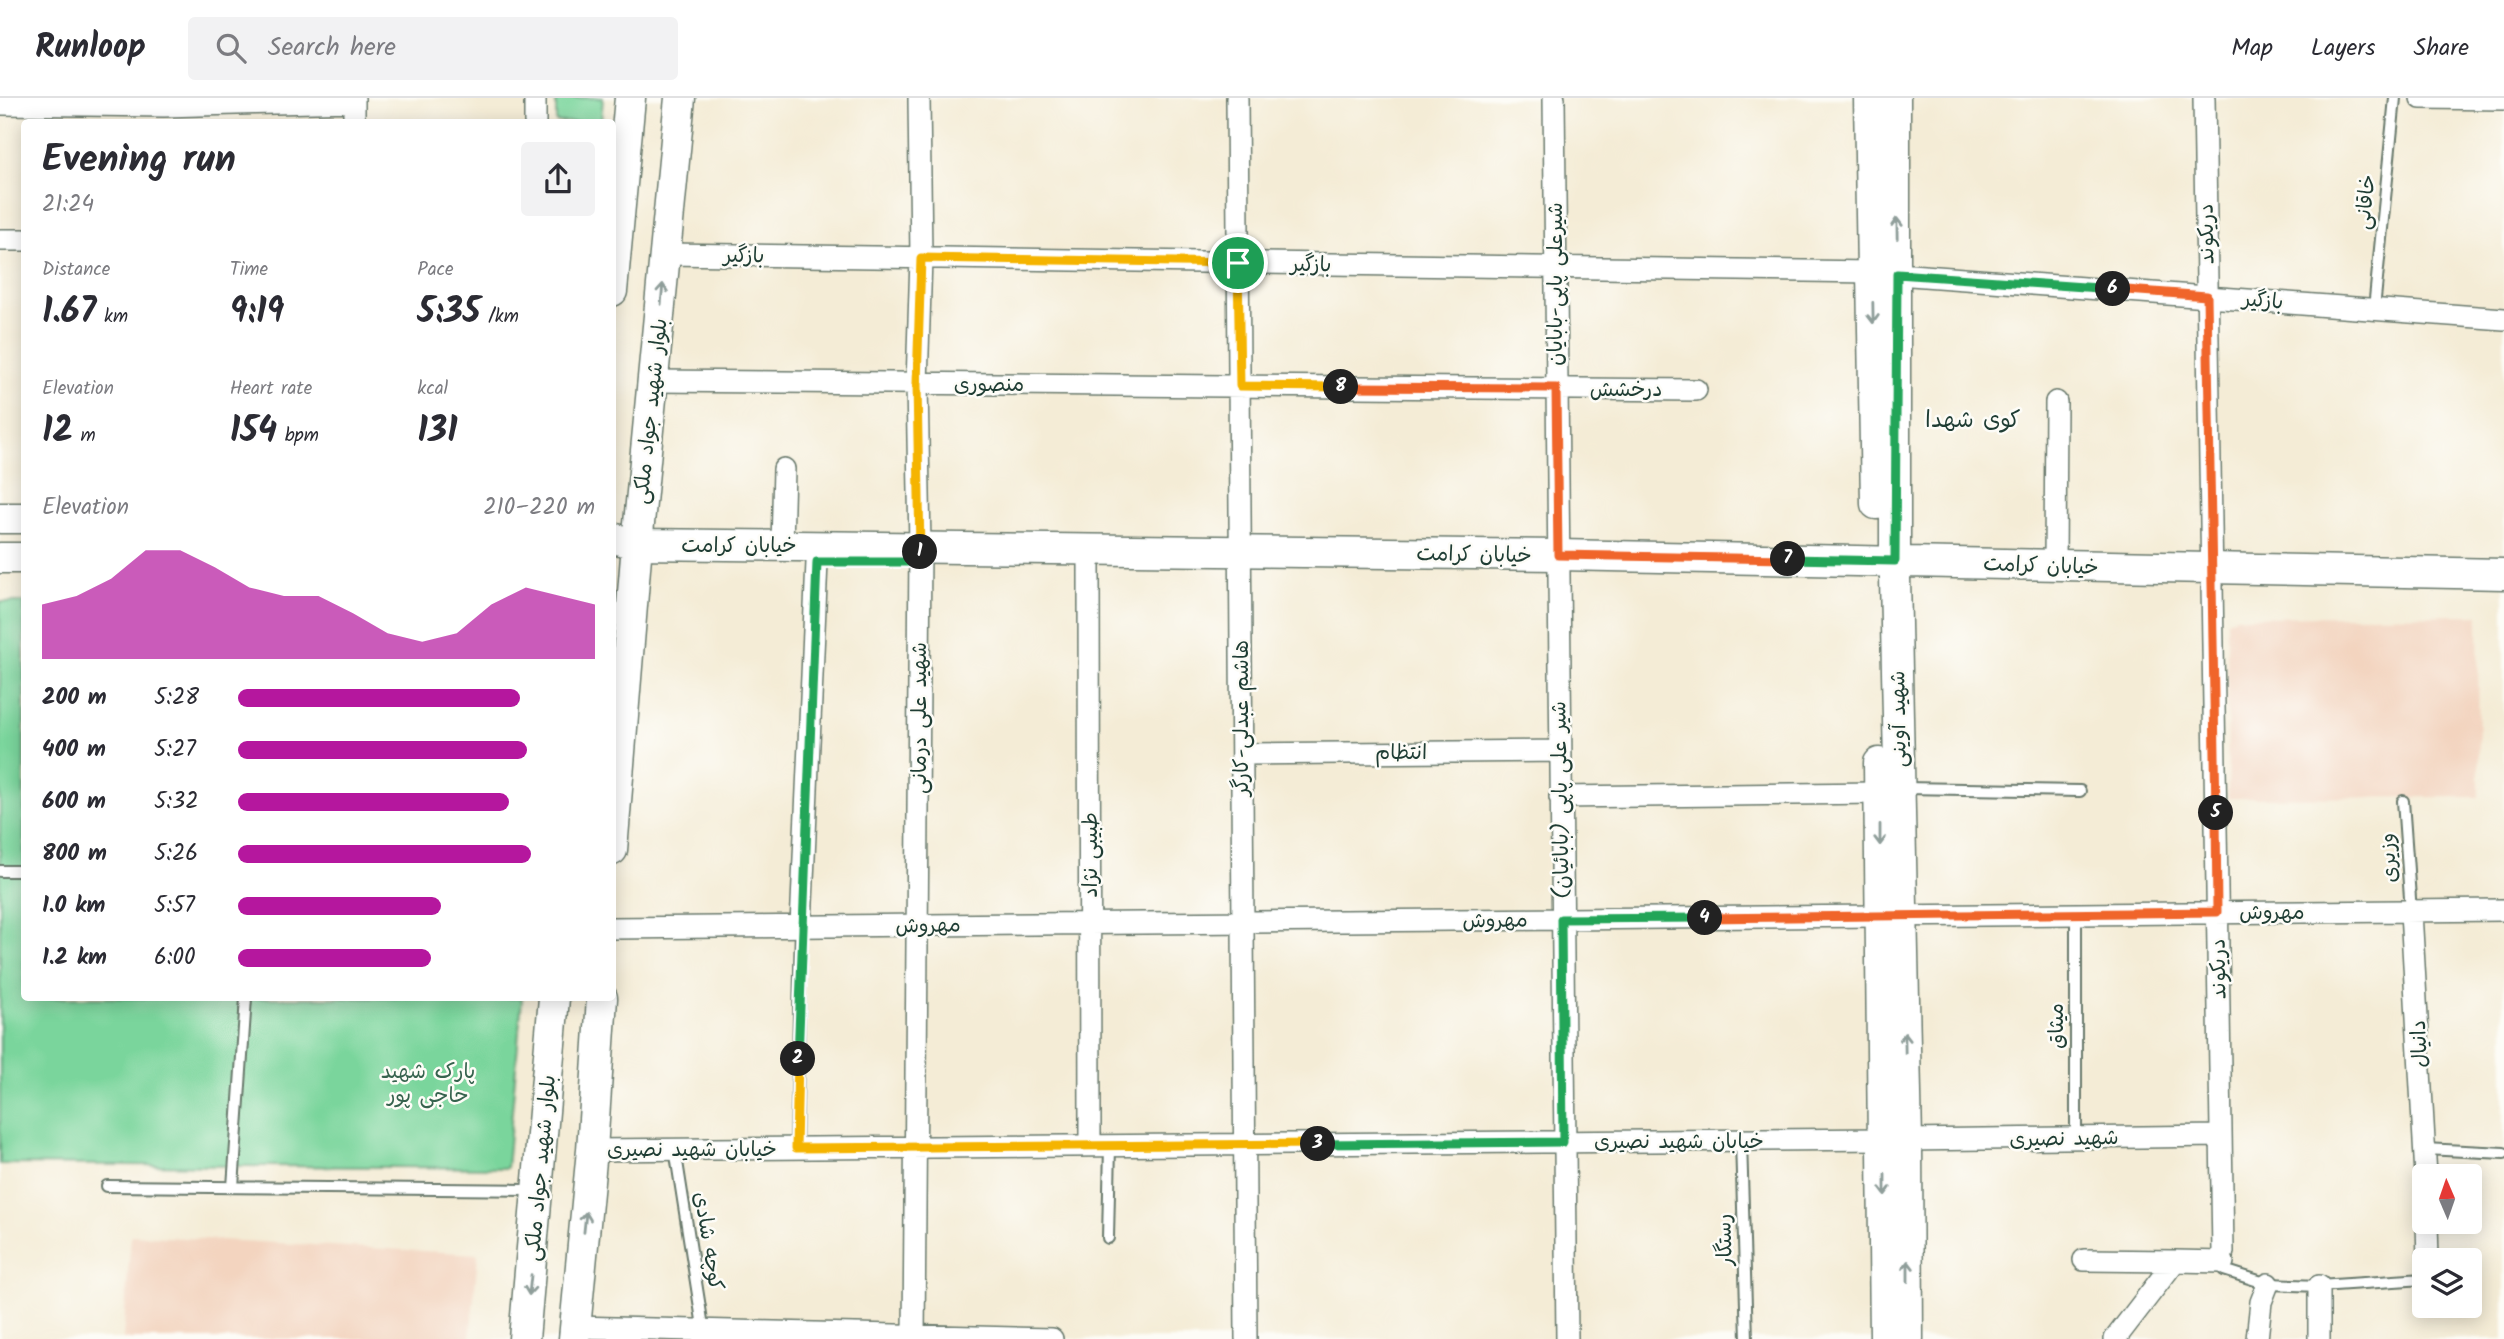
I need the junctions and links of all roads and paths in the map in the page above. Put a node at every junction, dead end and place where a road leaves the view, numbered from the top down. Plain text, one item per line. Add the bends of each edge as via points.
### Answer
1 (535, 98) edge
2 (630, 98) edge
3 (680, 98) edge
4 (919, 98) edge
5 (1237, 98) edge
6 (1554, 98) edge
7 (1869, 98) edge
8 (1895, 98) edge
9 (2204, 98) edge
10 (2395, 98) edge
11 (2421, 98) edge
12 (2504, 99) edge
13 (0, 104) edge
14 (354, 107) edge
15 (164, 109) edge
16 (535, 119) edge
17 (0, 240) edge
18 (21, 240) edge
19 (616, 248) edge
20 (666, 254) junction
21 (921, 258) junction
22 (1238, 263) junction
23 (1555, 267) junction
24 (1885, 273) junction
25 (2207, 296) junction
26 (2374, 309) junction
27 (2504, 319) edge
28 (654, 381) junction
29 (917, 384) junction
30 (1240, 386) junction
31 (1556, 388) junction
32 (1696, 390) dead end
33 (2056, 402) dead end
34 (784, 469) dead end
35 (0, 518) edge
36 (21, 518) edge
37 (782, 545) junction
38 (624, 551) edge
39 (920, 554) junction
40 (0, 558) edge
41 (21, 558) edge
42 (1240, 560) junction
43 (817, 562) junction
44 (1558, 563) junction
45 (1089, 565) junction
46 (2055, 565) junction
47 (1886, 569) junction
48 (2504, 574) edge
49 (2212, 578) junction
50 (2504, 590) edge
51 (616, 750) edge
52 (1560, 751) junction
53 (1242, 754) junction
54 (1890, 790) junction
55 (2080, 790) dead end
56 (1560, 797) junction
57 (2403, 801) dead end
58 (0, 870) edge
59 (21, 871) edge
60 (2504, 910) edge
61 (2217, 912) junction
62 (2411, 912) junction
63 (2076, 914) junction
64 (1891, 916) junction
65 (1561, 919) junction
66 (1243, 922) junction
67 (1090, 923) junction
68 (917, 925) junction
69 (801, 926) junction
70 (616, 928) edge
71 (246, 1001) edge
72 (554, 1001) edge
73 (602, 1001) edge
74 (2221, 1136) junction
75 (2076, 1138) junction
76 (1896, 1140) junction
77 (1741, 1141) junction
78 (1563, 1142) junction
79 (1245, 1144) junction
80 (1100, 1146) junction
81 (915, 1147) junction
82 (796, 1148) junction
83 (675, 1149) junction
84 (2425, 1149) junction
85 (592, 1150) junction
86 (2504, 1153) edge
87 (2426, 1164) edge
88 (107, 1186) dead end
89 (233, 1187) junction
90 (539, 1190) junction
91 (1108, 1238) dead end
92 (2223, 1257) junction
93 (2084, 1260) dead end
94 (2175, 1261) junction
95 (2412, 1280) edge
96 (2268, 1284) junction
97 (2319, 1286) junction
98 (574, 1333) edge
99 (704, 1335) edge
100 (914, 1337) edge
101 (524, 1339) edge
102 (1032, 1339) edge
103 (1052, 1339) edge
104 (1247, 1339) edge
105 (1567, 1339) edge
106 (1747, 1339) edge
107 (1885, 1339) edge
108 (1908, 1339) edge
109 (2115, 1339) edge
110 (2258, 1339) edge
111 (2319, 1339) edge

1 - 16 street
2 - 19 main road
3 - 20 main road, بلوار شهید جواد ملکی
4 - 21 street, شهید علی درمانی
5 - 22 street, هاشم عبدلی-کارگر
6 - 23 street, شیرعلی پاپی-بابایان
7 - 24 main road, شهید آوینی
24 -> 8 main road, شهید آوینی
9 - 25 street, دریکوند
10 - 26 lane, خاقانی
11 - 12 street
13 - 15 street
14 - 15 street
17 - 18 street
20 - 21 street, بازگیر
28 -> 20 main road, بلوار شهید جواد ملکی
21 - 22 street, بازگیر
21 - 29 street, شهید علی درمانی
22 - 23 street, بازگیر
22 - 30 street, هاشم عبدلی-کارگر
23 - 24 street, بازگیر
23 - 31 street, شیرعلی پاپی-بابایان
24 - 25 street, بازگیر
24 - 47 main road, شهید آوینی
25 - 26 street, بازگیر
25 - 49 street, دریکوند
26 - 27 street, بازگیر
28 - 29 street, منصوری
28 - 38 main road, بلوار شهید جواد ملکی
29 - 30 street, منصوری
29 - 39 street, شهید علی درمانی
30 - 31 street, منصوری
30 - 42 street, هاشم عبدلی-کارگر
31 - 32 street, درخشش
31 - 44 street, شیرعلی پاپی-بابایان
33 - 46 street
34 - 37 street
35 - 36 main road
37 - 38 main road, خیابان کرامت
37 - 39 main road, خیابان کرامت
38 - 43 main road, خیابان کرامت
38 - 51 main road, بلوار شهید جواد ملکی
39 - 42 main road, خیابان کرامت
39 - 43 main road, خیابان کرامت
39 - 45 main road, خیابان کرامت
39 - 68 street, شهید علی درمانی
40 - 41 main road
42 - 44 main road, خیابان کرامت
42 - 45 main road, خیابان کرامت
42 - 53 street, هاشم عبدلی-کارگر
43 - 69 street
44 - 47 main road, خیابان کرامت
44 - 52 street, شیر علی پاپی (بابائیان)
45 - 67 street, طبیبی نژاد
46 - 47 main road, خیابان کرامت
46 - 49 main road, خیابان کرامت
47 - 49 main road, خیابان کرامت
47 - 54 main road, شهید آوینی
48 - 49 main road, خیابان کرامت
49 - 50 main road, خیابان کرامت
49 - 61 street, دریکوند
52 - 53 street, انتظام
52 - 56 street, شیر علی پاپی (بابائیان)
53 - 66 street, هاشم عبدلی-کارگر
54 - 55 lane
54 - 56 street
54 - 64 main road, شهید آوینی
56 - 65 street, شیر علی پاپی (بابائیان)
57 - 62 lane, وزیری
58 - 59 lane
60 - 62 street, مهروش
61 - 62 street, مهروش
61 - 63 street, مهروش
61 - 74 street, دریکوند
62 - 84 street, دانیال
63 - 64 street, مهروش
63 - 75 lane, میثاق
64 - 65 street, مهروش
64 - 76 main road, شهید آوینی
65 - 66 street, مهروش
65 - 78 street, شیر علی پاپی (بابائیان)
66 - 67 street, مهروش
66 - 79 street, هاشم عبدلی-کارگر
67 - 68 street, مهروش
67 - 80 street, طبیبی نژاد
68 - 69 street, مهروش
68 - 81 street, شهید علی درمانی
69 - 70 street, مهروش
69 - 82 lane
71 - 89 lane
72 - 90 main road, بلوار شهید جواد ملکی
73 - 85 main road
74 - 75 street, شهید نصیری
74 - 92 street, دریکوند
75 - 76 street, شهید نصیری
76 - 77 street, خیابان شهید نصیری
76 -> 107 main road, شهید آوینی
108 -> 76 main road, شهید آوینی
77 - 78 street, خیابان شهید نصیری
77 - 106 lane, رستگار
78 - 79 street, خیابان شهید نصیری
78 - 105 street, شیر علی پاپی (بابائیان)
79 - 80 street, خیابان شهید نصیری
79 - 104 street, هاشم عبدلی-کارگر
80 - 81 street, خیابان شهید نصیری
80 - 91 lane
81 - 82 street, خیابان شهید نصیری
81 - 100 street, شهید علی درمانی
82 - 83 street, خیابان شهید نصیری
83 - 85 street, خیابان شهید نصیری
83 - 99 lane, کوچه شادی
84 - 86 lane
84 - 87 street, دانیال
98 -> 85 main road
88 - 89 lane
89 - 90 lane
90 -> 101 main road, بلوار شهید جواد ملکی
92 - 94 street
92 - 96 lane via 2224,1270
93 - 94 street
94 - 109 street
95 - 97 lane
96 - 97 lane
96 - 110 street via 2261,1302
97 - 111 street
98 - 99 street
99 - 100 street
100 - 102 street
102 - 103 street

